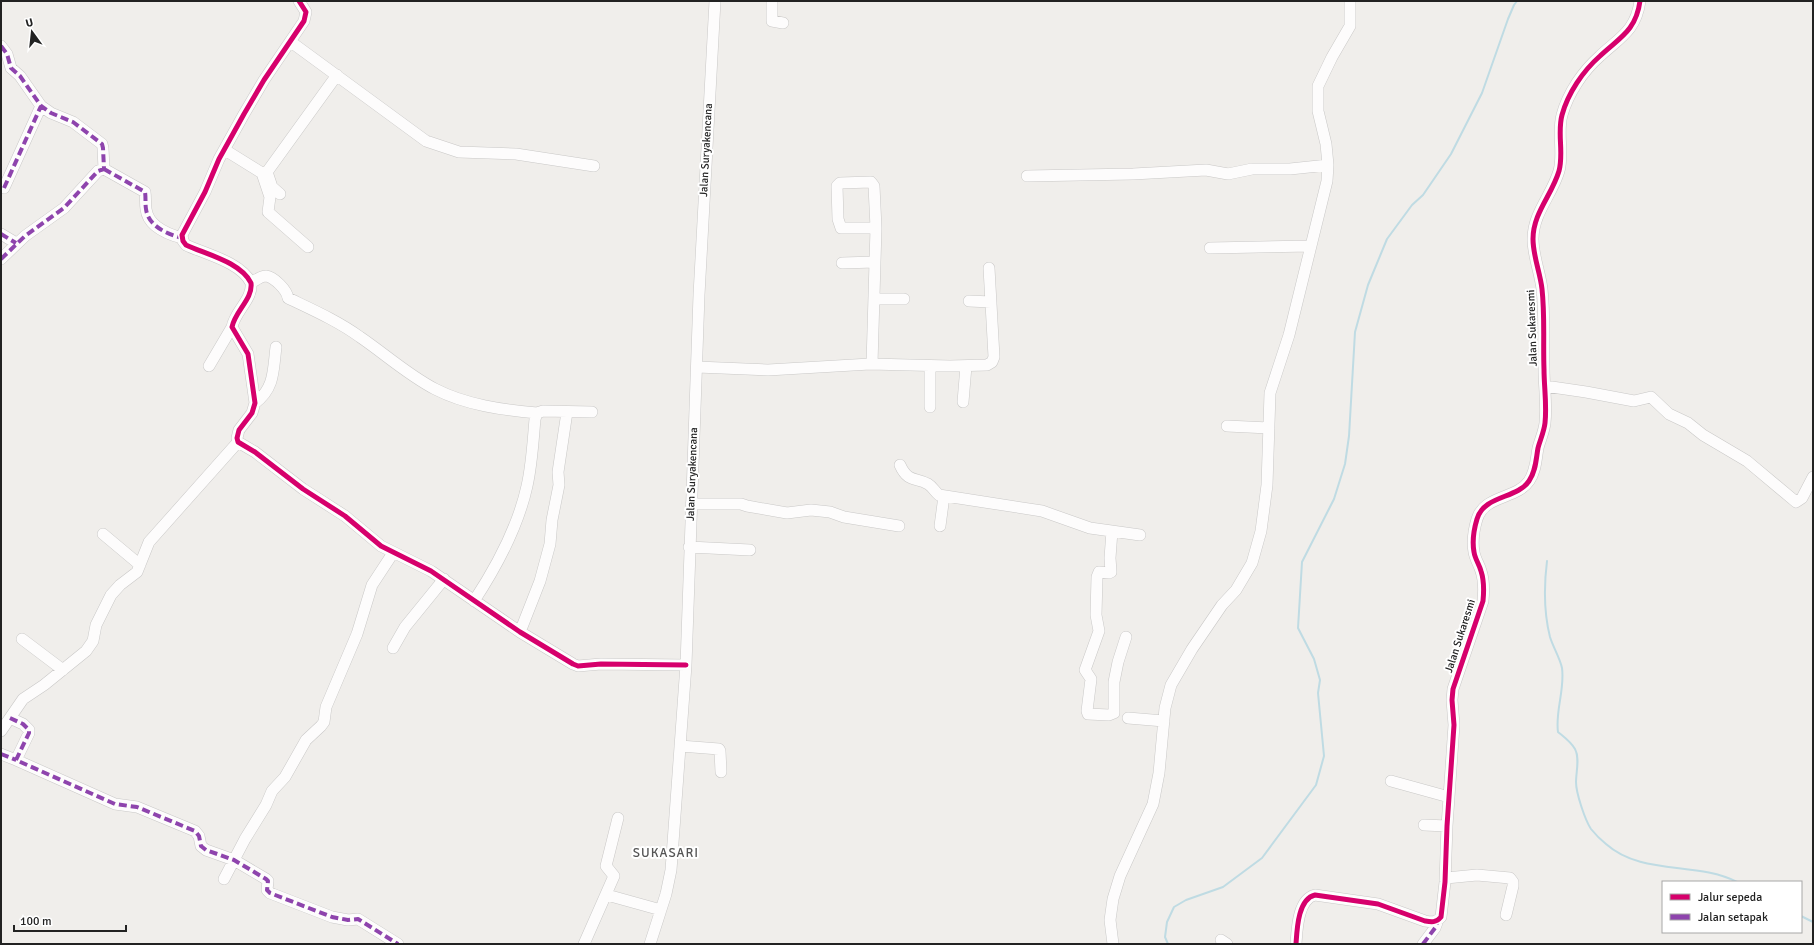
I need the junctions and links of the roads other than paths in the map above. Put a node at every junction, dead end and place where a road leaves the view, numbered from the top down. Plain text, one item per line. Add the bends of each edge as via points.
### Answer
1 (299, 1) edge
2 (715, 1) edge
3 (772, 1) edge
4 (1350, 1) edge
5 (1640, 1) edge
6 (783, 23) dead end
7 (291, 42) junction
8 (1, 46) edge
9 (337, 75) junction
10 (41, 106) junction
11 (224, 150) junction
12 (1328, 165) junction
13 (594, 166) dead end
14 (104, 169) junction
15 (1027, 176) dead end
16 (2, 187) edge
17 (280, 194) dead end
18 (876, 228) junction
19 (1, 234) edge
20 (182, 238) junction
21 (16, 243) junction
22 (1311, 246) junction
23 (308, 247) dead end
24 (1210, 248) dead end
25 (1, 259) edge
26 (875, 262) junction
27 (842, 263) dead end
28 (989, 268) dead end
29 (252, 283) junction
30 (874, 299) junction
31 (904, 299) dead end
32 (969, 301) dead end
33 (991, 302) junction
34 (232, 327) junction
35 (276, 347) dead end
36 (872, 364) junction
37 (209, 366) dead end
38 (930, 366) junction
39 (966, 366) junction
40 (697, 367) junction
41 (1545, 386) junction
42 (963, 402) dead end
43 (255, 403) junction
44 (930, 407) dead end
45 (567, 412) junction
46 (592, 412) dead end
47 (537, 413) junction
48 (1227, 426) dead end
49 (1269, 428) junction
50 (238, 442) junction
51 (900, 465) dead end
52 (1813, 477) edge
53 (944, 496) junction
54 (691, 504) junction
55 (899, 526) dead end
56 (940, 526) dead end
57 (1112, 531) junction
58 (103, 534) dead end
59 (1140, 535) dead end
60 (689, 547) junction
61 (750, 550) dead end
62 (393, 553) junction
63 (140, 565) junction
64 (444, 579) junction
65 (474, 601) junction
66 (520, 632) junction
67 (1126, 637) dead end
68 (22, 639) dead end
69 (393, 648) dead end
70 (686, 665) junction
71 (63, 670) junction
72 (10, 718) junction
73 (1128, 718) dead end
74 (1164, 721) junction
75 (1, 731) edge
76 (680, 746) junction
77 (1, 754) edge
78 (16, 760) junction
79 (721, 772) dead end
80 (1391, 781) dead end
81 (1449, 797) junction
82 (618, 818) dead end
83 (1424, 825) dead end
84 (1447, 826) junction
85 (234, 860) junction
86 (1446, 878) junction
87 (224, 880) dead end
88 (607, 895) junction
89 (661, 910) junction
90 (1506, 915) dead end
91 (1438, 920) junction
92 (398, 944) edge
93 (584, 944) edge
94 (650, 944) edge
95 (1112, 944) edge
96 (1296, 944) edge
97 (1424, 944) edge

1 - 7 street via 307,15
2 - 40 street, Jalan Suryakencana via 707,113
3 - 6 street via 772,21
4 - 12 street via 1350,26 1318,86 1318,111
5 - 41 street, Jalan Sukaresmi via 1629,30 1587,70 1566,104 1560,137 1561,162 1534,224 1534,251 1543,303
7 - 9 street
7 - 11 street via 264,80
8 - 10 street via 7,54 11,68 20,76
9 - 13 street via 426,141 438,146 458,152 516,154
9 - 17 street via 267,172 272,187
10 - 14 street via 73,122 102,144
10 - 16 street
11 - 20 street
11 - 23 street via 262,174 270,197 268,212
12 - 15 street via 1252,169 1228,174 1206,170
12 - 22 street via 1325,193
14 - 20 street via 145,192 148,217 158,227
14 - 21 street via 98,171 64,208
18 - 18 street via 841,228 836,189 840,183 873,184
18 - 26 street
19 - 21 street
20 - 29 street via 186,245 228,262
21 - 25 street
22 - 24 street
22 - 49 street via 1289,335 1270,393
26 - 27 street
26 - 30 street
28 - 33 street
29 - 34 street
29 - 47 street via 263,277 271,278 287,293 288,298 361,337 434,389 457,398 505,410
30 - 31 street
30 - 36 street
32 - 33 street
33 - 39 street via 994,357 992,362 981,366
34 - 37 street
34 - 43 street via 248,354
35 - 43 street via 270,384 263,397
36 - 38 street
36 - 40 street via 768,370
38 - 39 street
38 - 44 street
39 - 42 street
40 - 54 street, Jalan Suryakencana
41 - 52 street via 1634,401 1651,397 1669,414 1684,420 1703,435 1748,461 1796,502 1801,500
41 - 81 street, Jalan Sukaresmi via 1545,422 1537,462 1529,481 1516,491 1489,503 1477,519 1474,553 1481,571 1484,592 1453,689 1454,725
43 - 50 street via 252,413 238,430
45 - 46 street
45 - 47 street
45 - 66 street via 550,544 540,580
47 - 65 street via 527,485 515,528
48 - 49 street
49 - 74 street via 1267,485 1261,531 1252,563 1176,675 1168,694
50 - 62 street via 337,510 375,542
50 - 63 street via 149,542
51 - 53 street via 907,476 926,482 937,494
53 - 56 street
53 - 57 street via 1042,511 1090,528
54 - 55 street via 741,504 786,513 821,511
54 - 60 street, Jalan Suryakencana
57 - 59 street
57 - 67 street via 1111,572 1099,572 1097,576 1096,616 1099,631 1085,670 1090,679 1088,714 1114,713 1114,682
58 - 63 street
60 - 61 street
60 - 70 street, Jalan Suryakencana
62 - 64 street via 422,565
62 - 85 street via 372,585 357,634 326,707 322,726 306,740 285,777 272,791
63 - 71 street via 136,573 113,592 96,625 89,648
64 - 65 street
64 - 69 street via 405,627
65 - 66 street
66 - 70 street via 578,666
68 - 71 street
70 - 76 street, Jalan Suryakencana
71 - 72 street via 23,699
72 - 75 street
72 - 78 street via 29,730
73 - 74 street
74 - 95 street via 1153,804 1116,887 1110,914
76 - 79 street via 719,749
76 - 89 street, Jalan Suryakencana via 670,870
77 - 78 street
78 - 85 street via 115,804 137,807 195,831 201,846 206,850
80 - 81 street
81 - 84 street, Jalan Sukaresmi
82 - 88 street via 606,866 614,876
83 - 84 street
84 - 86 street, Jalan Sukaresmi
85 - 87 street
85 - 92 street via 266,878 267,890 270,893 332,917 358,919
86 - 90 street via 1477,875 1510,878 1513,886
86 - 91 street, Jalan Sukaresmi via 1444,902
88 - 89 street
88 - 93 street
89 - 94 street, Jalan Suryakencana
91 - 96 street via 1425,921 1378,904 1309,897 1297,928
91 - 97 street, Jalan Sukaresmi via 1436,928

